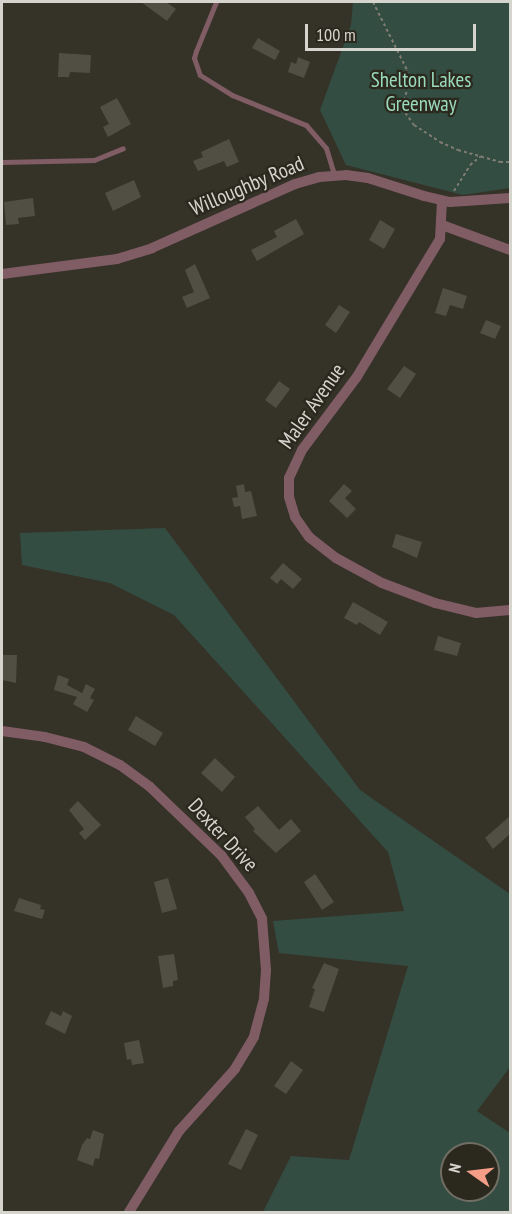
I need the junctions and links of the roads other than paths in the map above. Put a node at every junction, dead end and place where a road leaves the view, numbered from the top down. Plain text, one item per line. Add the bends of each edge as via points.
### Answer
1 (216, 2) edge
2 (123, 148) dead end
3 (2, 162) edge
4 (334, 175) junction
5 (510, 198) edge
6 (446, 201) junction
7 (442, 225) junction
8 (510, 250) edge
9 (2, 274) edge
10 (510, 610) edge
11 (2, 731) edge
12 (129, 1212) edge

1 - 4 lane via 194,58 200,75 232,94 306,125 326,148
2 - 3 lane via 94,160
4 - 6 street, Willoughby Road via 368,178
4 - 9 street, Willoughby Road via 295,184 117,260
5 - 6 street, Willoughby Road
6 - 7 street, Maler Avenue
7 - 8 street
7 - 10 street, Maler Avenue via 440,239 406,298 356,378 292,468 289,497 295,517 309,537 336,558 382,583 476,613
11 - 12 street, Dexter Drive via 84,747 120,765 221,855 249,893 262,919 266,970 264,999 254,1036 235,1069 179,1131

